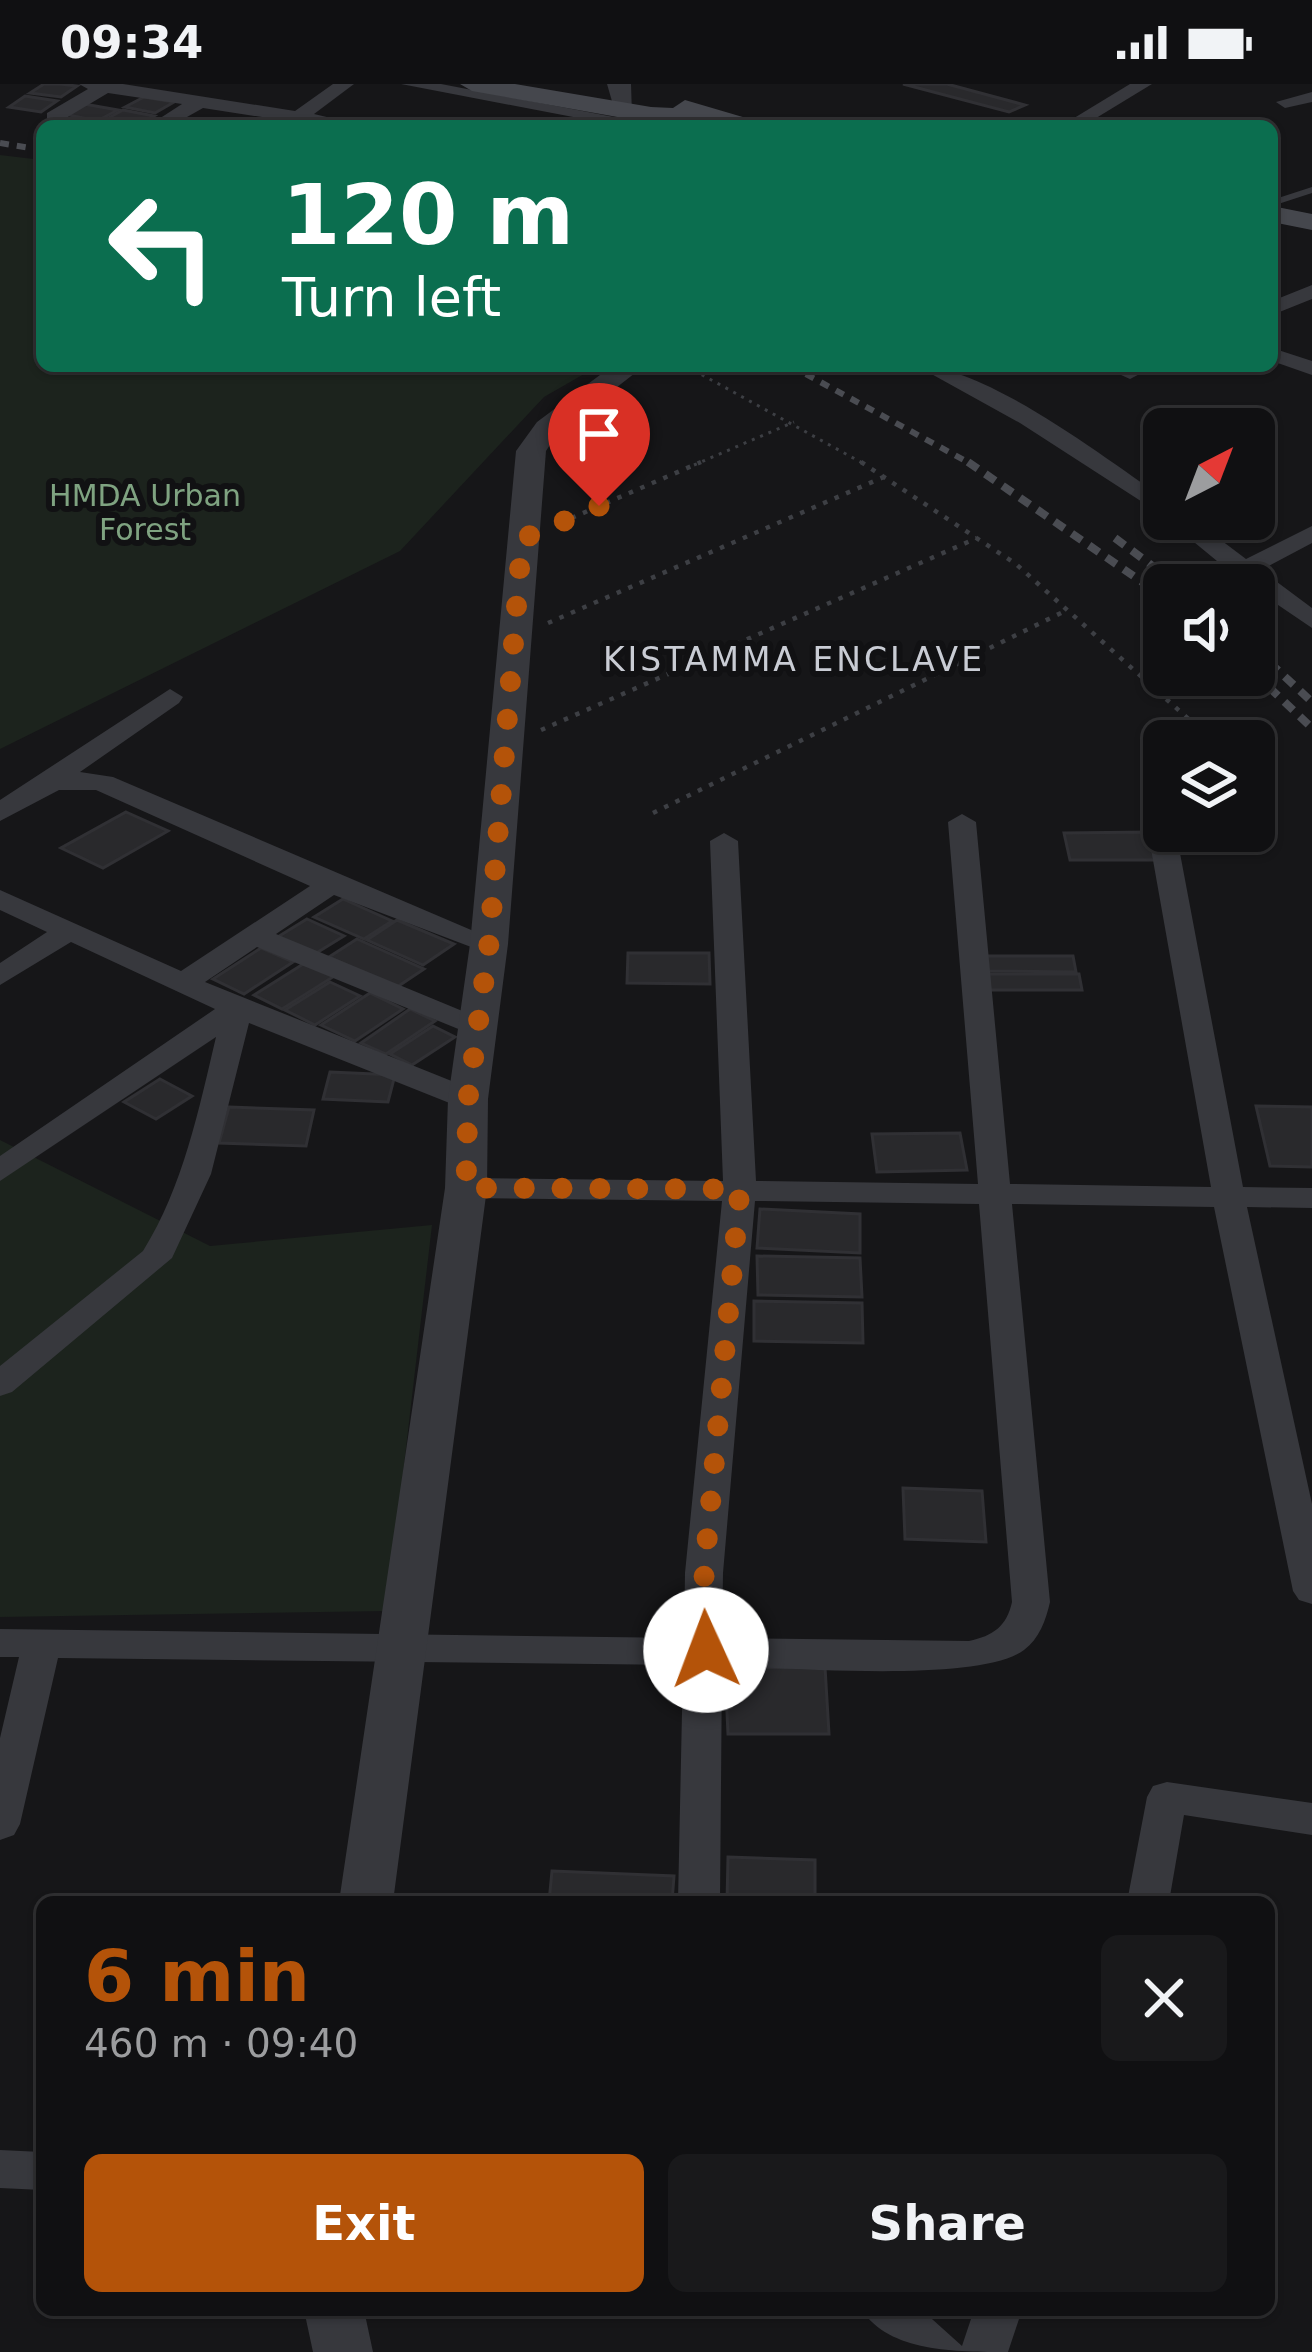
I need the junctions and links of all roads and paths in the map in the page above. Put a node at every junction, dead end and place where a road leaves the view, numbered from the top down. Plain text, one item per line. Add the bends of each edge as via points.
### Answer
1 (345, 84) edge
2 (410, 84) edge
3 (472, 84) edge
4 (546, 84) edge
5 (1143, 84) edge
6 (96, 85) edge
7 (1312, 97) edge
8 (200, 101) junction
9 (1286, 102) dead end
10 (618, 107) edge
11 (54, 117) dead end
12 (285, 119) edge
13 (167, 120) edge
14 (726, 120) edge
15 (1080, 120) edge
16 (1312, 190) edge
17 (1278, 200) edge
18 (1278, 215) edge
19 (1311, 220) edge
20 (1312, 291) edge
21 (1278, 306) edge
22 (1278, 356) edge
23 (1312, 368) edge
24 (622, 372) edge
25 (698, 372) edge
26 (940, 372) edge
27 (794, 422) junction
28 (886, 476) junction
29 (1143, 495) edge
30 (1312, 533) edge
31 (977, 538) junction
32 (522, 539) junction
33 (1205, 540) edge
34 (1235, 564) edge
35 (1254, 564) edge
36 (1275, 593) edge
37 (1067, 610) junction
38 (1312, 620) edge
39 (517, 637) junction
40 (170, 697) dead end
41 (1190, 720) edge
42 (504, 746) junction
43 (51, 780) junction
44 (0, 813) edge
45 (653, 813) dead end
46 (962, 822) dead end
47 (724, 841) dead end
48 (1166, 852) edge
49 (332, 884) junction
50 (0, 899) edge
51 (68, 931) junction
52 (255, 936) junction
53 (489, 944) junction
54 (0, 976) edge
55 (183, 983) junction
56 (237, 1007) junction
57 (478, 1028) junction
58 (468, 1099) junction
59 (0, 1171) edge
60 (466, 1188) junction
61 (740, 1189) junction
62 (992, 1193) junction
63 (1229, 1198) junction
64 (1312, 1198) edge
65 (0, 1384) edge
66 (1312, 1591) edge
67 (0, 1643) edge
68 (42, 1643) junction
69 (403, 1647) junction
70 (706, 1650) junction
71 (1312, 1819) edge
72 (0, 1824) edge
73 (367, 1896) edge
74 (699, 1896) edge
75 (1149, 1896) edge
76 (0, 2169) edge
77 (36, 2171) edge
78 (335, 2316) edge
79 (894, 2316) edge
80 (343, 2352) edge
81 (941, 2352) edge

1 - 12 street
2 - 10 street
3 - 10 main road
4 - 10 main road
5 - 15 street
6 - 8 street
6 - 11 street
7 - 9 street
8 - 12 street
8 - 13 street
10 - 14 main road
16 - 17 lane
18 - 19 main road
20 - 21 street
22 - 23 street
24 - 32 street via 547,428 532,451
25 - 27 path
26 - 29 street via 1028,418
27 - 28 path
27 - 32 path
28 - 31 path
28 - 39 path
30 - 35 street
31 - 37 path
31 - 42 path
32 - 39 street
33 - 34 street
36 - 38 street
37 - 41 path
37 - 45 path
39 - 42 street
40 - 43 street
42 - 53 street
43 - 44 street
43 - 49 street via 104,783
46 - 62 street
47 - 61 street
48 - 63 street
49 - 52 street
49 - 53 street
50 - 51 street
51 - 54 street
51 - 55 street
52 - 55 street
52 - 57 street
53 - 57 street
55 - 56 street
56 - 58 street
56 - 59 street
56 - 65 street via 174,1232 155,1258
57 - 58 street
58 - 60 street
60 - 61 street
60 - 69 street
61 - 62 street
61 - 70 street via 704,1573
62 - 63 street
62 - 70 street via 1031,1602 1018,1637 970,1655
63 - 64 street
63 - 66 street
67 - 68 street
68 - 69 street
68 - 72 street
69 - 70 street
69 - 73 street
70 - 74 street
71 - 75 street via 1168,1797
76 - 77 street
78 - 80 street
79 - 81 street

